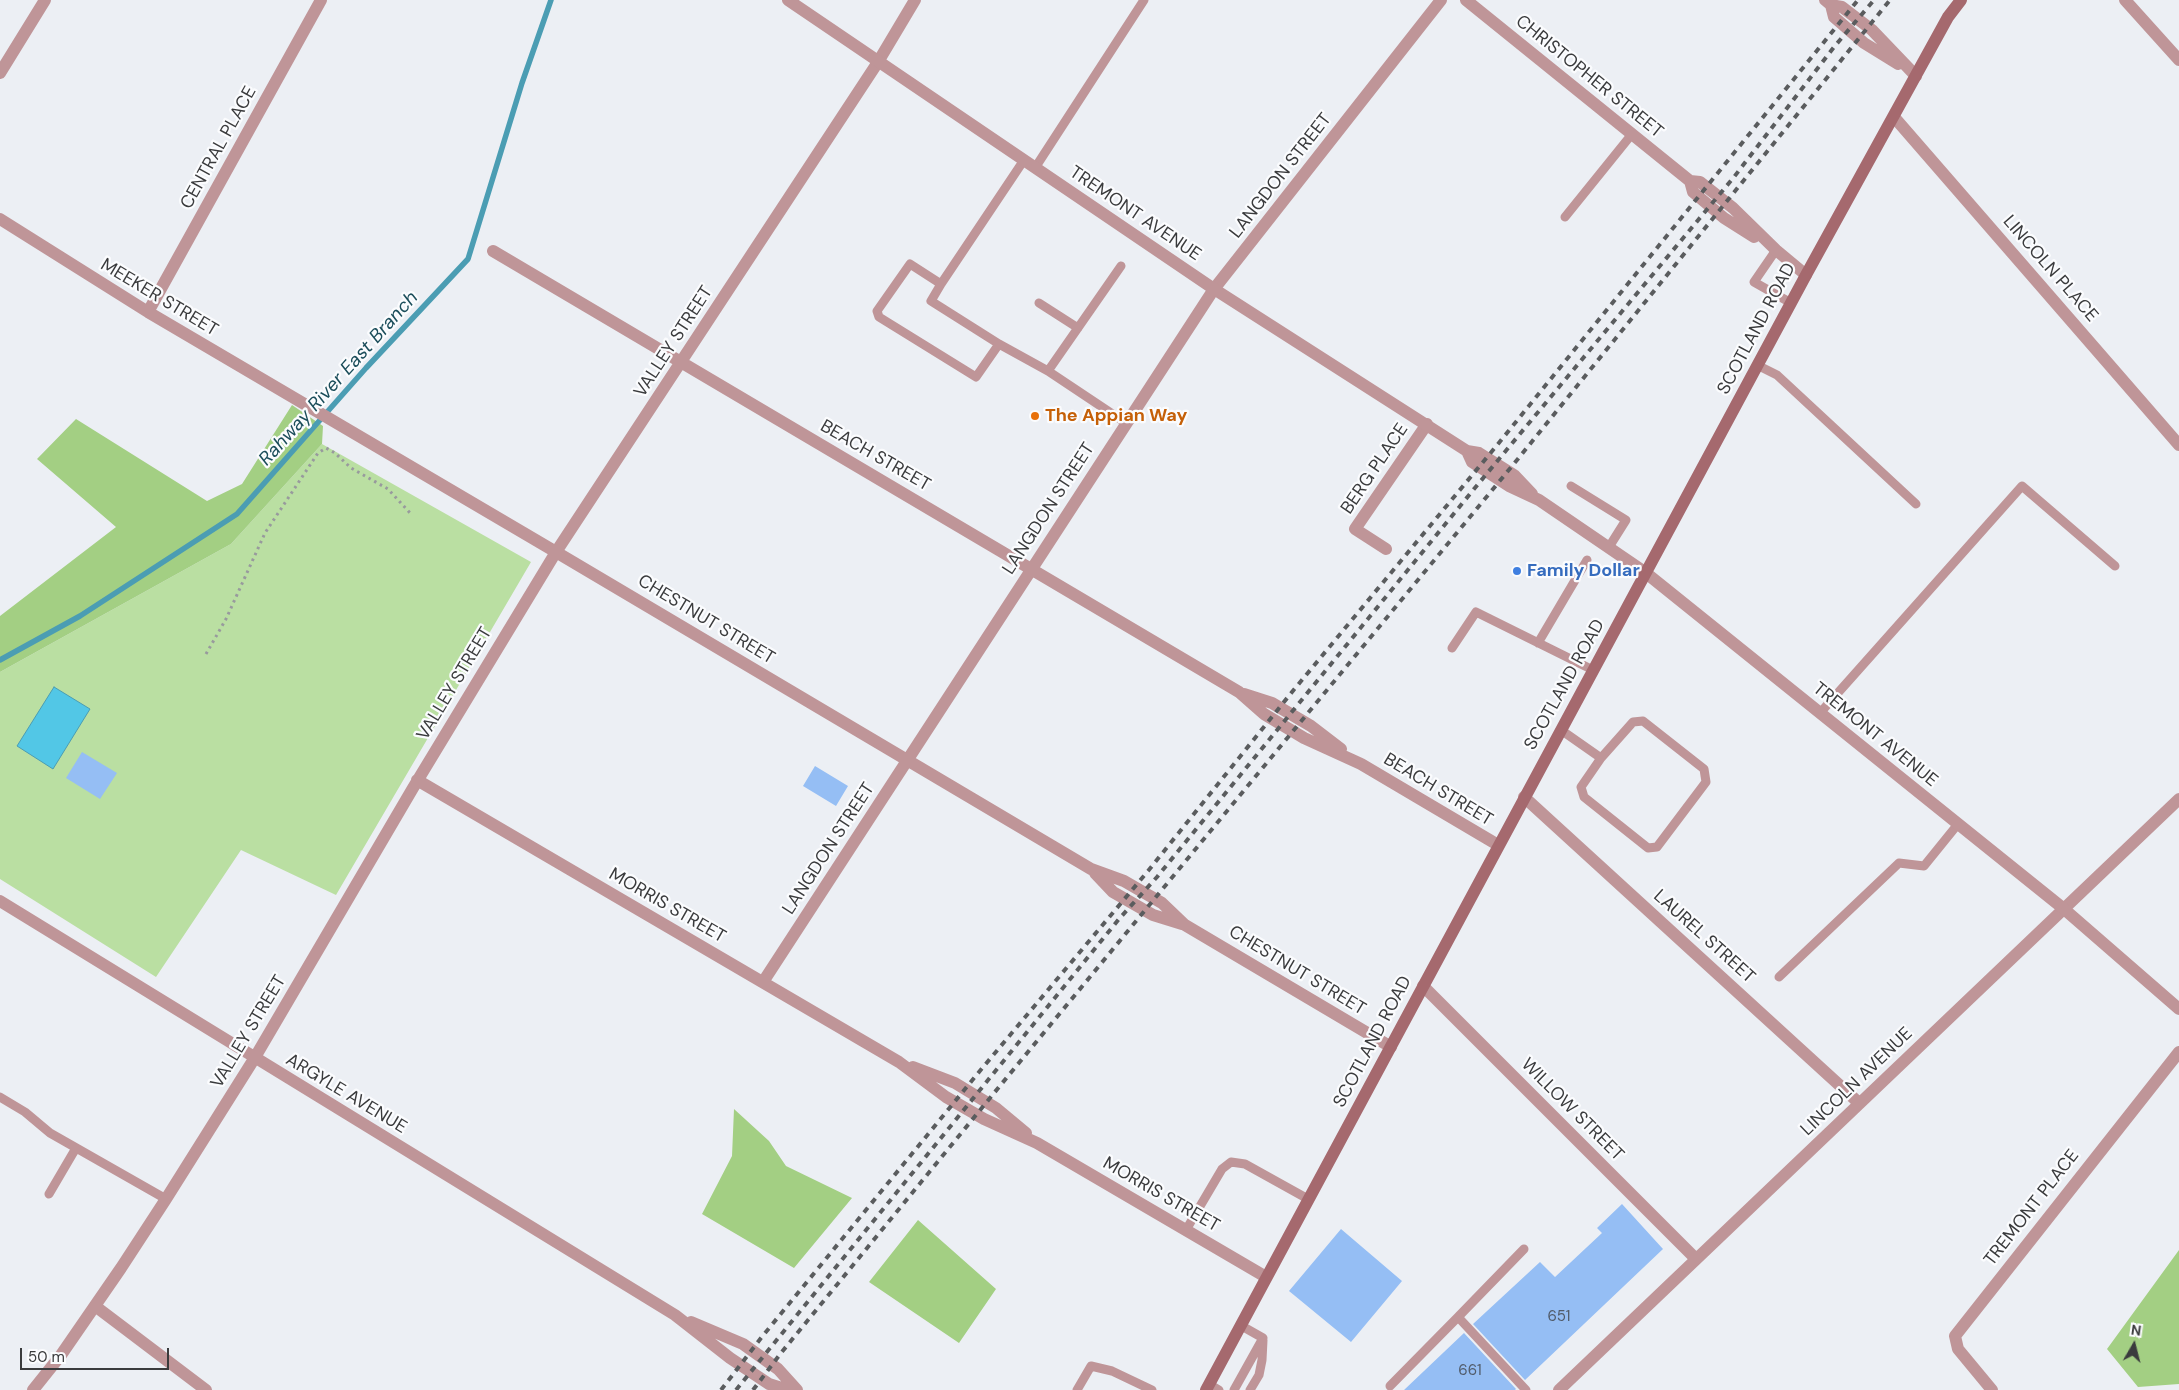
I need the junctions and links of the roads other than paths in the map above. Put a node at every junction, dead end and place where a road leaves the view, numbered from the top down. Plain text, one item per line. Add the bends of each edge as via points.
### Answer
1 (45, 0) edge
2 (321, 0) edge
3 (788, 0) edge
4 (915, 0) edge
5 (1144, 0) edge
6 (1441, 0) edge
7 (1466, 0) edge
8 (1961, 0) edge
9 (2125, 0) edge
10 (1828, 2) edge
11 (2179, 60) edge
12 (878, 62) junction
13 (0, 72) edge
14 (1916, 76) junction
15 (1894, 117) junction
16 (1632, 134) junction
17 (1029, 164) junction
18 (1564, 217) dead end
19 (0, 219) edge
20 (1776, 250) junction
21 (493, 251) dead end
22 (1121, 266) dead end
23 (1806, 275) junction
24 (941, 284) junction
25 (1214, 289) junction
26 (1038, 303) dead end
27 (1791, 303) junction
28 (148, 312) junction
29 (1078, 328) junction
30 (999, 344) junction
31 (682, 363) junction
32 (1757, 365) junction
33 (1048, 371) junction
34 (302, 403) joint
35 (1126, 423) junction
36 (1427, 424) junction
37 (2179, 445) edge
38 (1572, 486) dead end
39 (1916, 504) dead end
40 (1609, 547) junction
41 (1386, 548) dead end
42 (556, 552) junction
43 (1587, 560) dead end
44 (2115, 566) dead end
45 (1031, 568) junction
46 (1646, 572) junction
47 (1538, 643) junction
48 (1452, 648) dead end
49 (1593, 670) junction
50 (1820, 713) junction
51 (1561, 730) junction
52 (1601, 758) junction
53 (907, 760) junction
54 (417, 780) junction
55 (1524, 797) junction
56 (2179, 798) edge
57 (1958, 824) junction
58 (1498, 845) junction
59 (0, 901) edge
60 (2064, 909) junction
61 (1779, 977) dead end
62 (763, 982) junction
63 (1423, 986) junction
64 (2179, 1009) edge
65 (1391, 1047) junction
66 (2179, 1052) edge
67 (254, 1059) junction
68 (0, 1097) edge
69 (1859, 1104) junction
70 (76, 1148) junction
71 (49, 1194) dead end
72 (166, 1199) junction
73 (1308, 1200) junction
74 (1186, 1230) junction
75 (1524, 1249) dead end
76 (1696, 1259) junction
77 (1266, 1277) junction
78 (96, 1306) junction
79 (675, 1315) junction
80 (1458, 1317) junction
81 (1240, 1325) junction
82 (1263, 1338) junction
83 (1390, 1386) dead end
84 (1211, 1388) edge
85 (33, 1390) edge
86 (206, 1390) edge
87 (788, 1390) edge
88 (797, 1390) edge
89 (1077, 1390) edge
90 (1152, 1390) edge
91 (1234, 1390) edge
92 (1250, 1390) edge
93 (1526, 1390) edge
94 (1559, 1390) edge
95 (1992, 1390) edge

1 - 13 street
2 - 28 street, CENTRAL PLACE
3 - 12 street, TREMONT AVENUE
4 - 12 street, VALLEY STREET
5 - 17 lane
6 - 25 street, LANGDON STREET
7 - 16 street, CHRISTOPHER STREET
8 - 14 main road, SCOTLAND ROAD via 1948,17
9 - 11 street
10 - 14 street via 1842,7 1872,30
12 - 17 street, TREMONT AVENUE
12 - 31 street, VALLEY STREET
14 - 15 main road, SCOTLAND ROAD
15 - 23 main road, SCOTLAND ROAD
15 - 37 street, LINCOLN PLACE
16 - 18 lane
16 - 20 street, CHRISTOPHER STREET via 1690,181 1707,187
17 - 24 lane
17 - 25 street, TREMONT AVENUE
19 - 28 street, MEEKER STREET
20 - 23 street, CHRISTOPHER STREET
20 - 27 lane via 1754,282
21 - 31 street, BEACH STREET
22 - 29 lane
23 - 27 main road, SCOTLAND ROAD
24 - 30 lane via 931,301
24 - 30 lane via 910,264 876,310 880,317 976,377
25 - 35 street, LANGDON STREET
25 - 36 street, TREMONT AVENUE
26 - 29 lane
27 - 32 main road, SCOTLAND ROAD
28 - 34 street, MEEKER STREET
29 - 33 lane
30 - 33 lane
31 - 42 street, VALLEY STREET
31 - 45 street, BEACH STREET
32 - 39 lane via 1777,375
32 - 46 main road, SCOTLAND ROAD
33 - 35 lane
34 - 42 street, CHESTNUT STREET
35 - 45 street, LANGDON STREET
36 - 40 street, TREMONT AVENUE via 1467,451 1479,453 1514,475 1539,500
36 - 41 street, BERG PLACE via 1355,529
38 - 40 lane via 1626,520
40 - 46 street, TREMONT AVENUE
42 - 53 street, CHESTNUT STREET
42 - 54 street, VALLEY STREET
43 - 47 lane
44 - 50 lane via 2022,486
45 - 53 street, LANGDON STREET
45 - 58 street, BEACH STREET via 1240,692 1272,703 1311,726 1361,764
46 - 49 main road, SCOTLAND ROAD
46 - 50 street, TREMONT AVENUE
47 - 48 lane via 1476,612
47 - 49 lane
49 - 51 main road, SCOTLAND ROAD
50 - 57 street, TREMONT AVENUE
51 - 52 lane
51 - 55 main road, SCOTLAND ROAD
52 - 52 lane via 1633,722 1643,721 1704,769 1706,782 1657,847 1648,848 1584,797 1581,787
53 - 62 street, LANGDON STREET
53 - 65 street, CHESTNUT STREET via 1091,869 1124,881 1162,903 1185,925
54 - 62 street, MORRIS STREET
54 - 67 street, VALLEY STREET
55 - 58 main road, SCOTLAND ROAD
55 - 69 street, LAUREL STREET
56 - 60 street, LINCOLN AVENUE
57 - 60 street, TREMONT AVENUE
57 - 61 lane via 1924,866 1899,863
58 - 63 main road, SCOTLAND ROAD
59 - 67 street, ARGYLE AVENUE
60 - 64 street, TREMONT AVENUE
60 - 69 street, LINCOLN AVENUE
62 - 74 street, MORRIS STREET via 899,1062 955,1084 996,1108 1037,1143
63 - 65 main road, SCOTLAND ROAD
63 - 76 street, WILLOW STREET
65 - 73 main road, SCOTLAND ROAD
66 - 95 street, TREMONT PLACE via 1955,1336 1958,1349
67 - 72 street, VALLEY STREET
67 - 79 street, ARGYLE AVENUE
68 - 70 lane
69 - 76 street, LINCOLN AVENUE
70 - 71 lane
70 - 72 lane
72 - 78 street, VALLEY STREET
73 - 74 lane via 1245,1164 1230,1162 1222,1169
73 - 77 main road, SCOTLAND ROAD
74 - 77 street, MORRIS STREET
75 - 80 lane
76 - 94 street, LINCOLN AVENUE
77 - 81 main road, SCOTLAND ROAD
78 - 85 street, VALLEY STREET
78 - 86 street
79 - 87 street, ARGYLE AVENUE via 769,1384
79 - 88 street, ARGYLE AVENUE via 743,1344 778,1369
80 - 83 lane
80 - 93 lane
81 - 82 lane
81 - 84 main road, SCOTLAND ROAD
82 - 91 lane
82 - 92 lane via 1259,1375
89 - 90 lane via 1091,1366 1112,1371

